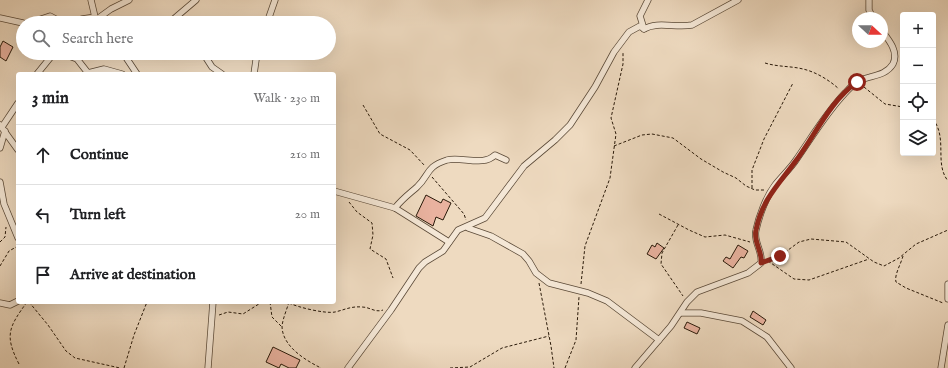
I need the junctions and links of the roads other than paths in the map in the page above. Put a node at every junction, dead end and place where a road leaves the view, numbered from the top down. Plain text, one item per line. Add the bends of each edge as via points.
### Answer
1 (91, 0) edge
2 (129, 0) edge
3 (196, 0) edge
4 (275, 0) edge
5 (648, 0) edge
6 (738, 0) edge
7 (869, 0) edge
8 (870, 12) edge
9 (94, 16) edge
10 (102, 16) edge
11 (177, 16) edge
12 (269, 16) edge
13 (0, 18) edge
14 (16, 21) edge
15 (644, 29) junction
16 (888, 39) edge
17 (49, 60) edge
18 (78, 60) edge
19 (128, 60) edge
20 (208, 60) edge
21 (256, 60) edge
22 (40, 72) edge
23 (87, 72) edge
24 (92, 72) edge
25 (115, 72) edge
26 (136, 72) edge
27 (220, 72) edge
28 (254, 72) edge
29 (16, 106) edge
30 (3, 128) edge
31 (16, 147) edge
32 (0, 148) edge
33 (506, 160) dead end
34 (0, 182) edge
35 (336, 191) edge
36 (395, 208) junction
37 (468, 228) junction
38 (16, 234) edge
39 (449, 242) junction
40 (948, 284) edge
41 (948, 299) edge
42 (16, 302) edge
43 (0, 303) edge
44 (213, 304) edge
45 (681, 313) junction
46 (948, 325) edge
47 (659, 340) junction
48 (208, 368) edge
49 (348, 368) edge
50 (635, 368) edge
51 (791, 368) edge
52 (941, 368) edge

1 - 9 street
2 - 10 street
3 - 11 street
4 - 12 street
5 - 15 street via 640,16
6 - 15 street via 692,25 651,25
7 - 8 street
13 - 14 street
15 - 37 street via 640,26 622,40 570,125 524,166 485,218
16 - 45 street via 895,54 892,64 882,74 857,82 845,93 774,187 757,226 756,244 761,255 761,263 748,272 703,288 687,302
17 - 22 street
18 - 23 street
19 - 26 street
20 - 27 street
21 - 28 street
24 - 25 street via 104,69
29 - 30 street
30 - 31 street
30 - 32 street
33 - 36 street via 495,155 481,161 453,159 435,165
34 - 38 street via 2,198
35 - 36 street
36 - 39 street
37 - 39 street via 458,230
37 - 47 street via 491,236 523,254 536,273 552,284 607,301
39 - 49 street via 443,251 419,268
40 - 41 street
42 - 43 street via 10,305
44 - 48 street
45 - 47 street
45 - 51 street via 701,312 742,321 770,340
46 - 52 street
47 - 50 street

